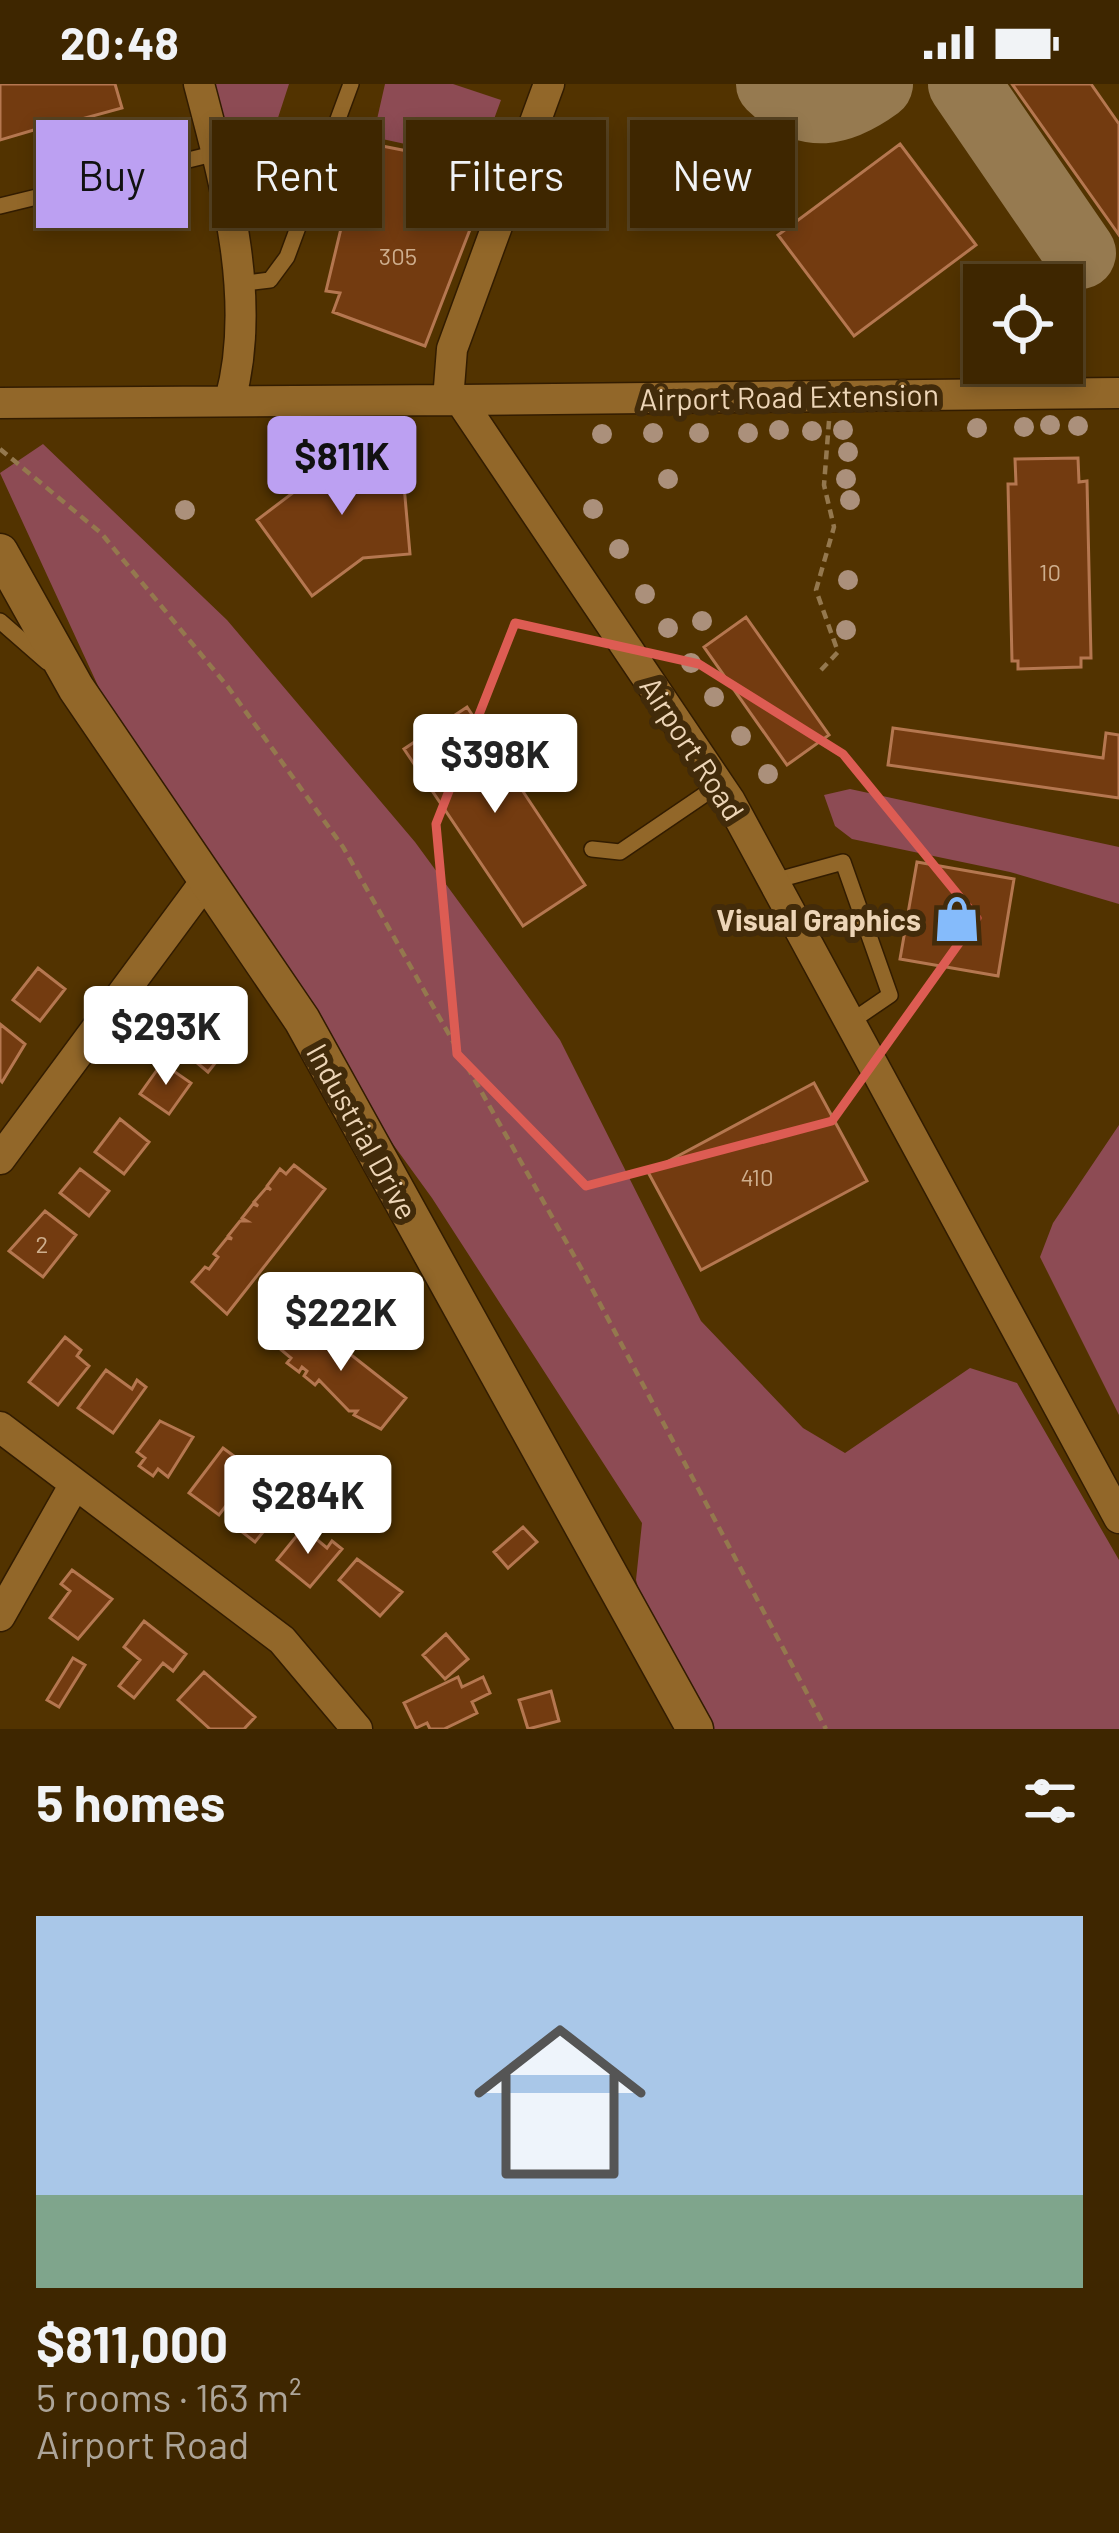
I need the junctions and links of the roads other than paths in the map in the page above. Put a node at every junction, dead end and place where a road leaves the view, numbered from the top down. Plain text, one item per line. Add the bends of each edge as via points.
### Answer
1 (199, 84) edge
2 (351, 84) edge
3 (549, 84) edge
4 (212, 131) edge
5 (212, 154) edge
6 (0, 206) edge
7 (229, 228) edge
8 (237, 284) junction
9 (1119, 392) edge
10 (230, 400) junction
11 (454, 400) junction
12 (0, 403) edge
13 (0, 552) edge
14 (0, 621) edge
15 (76, 688) junction
16 (720, 784) junction
17 (592, 849) dead end
18 (208, 878) junction
19 (774, 881) junction
20 (852, 1021) junction
21 (0, 1159) edge
22 (0, 1427) edge
23 (75, 1484) junction
24 (1119, 1517) edge
25 (0, 1616) edge
26 (357, 1729) edge
27 (695, 1729) edge

1 - 4 street
2 - 8 lane via 287,257 270,280
3 - 11 street via 452,349
5 - 6 lane
7 - 8 street
8 - 10 street via 242,356
9 - 11 street, Airport Road Extension
10 - 11 street
10 - 12 street
11 - 16 street, Airport Road
13 - 15 street, Industrial Drive
14 - 15 lane
15 - 18 street, Industrial Drive
16 - 17 lane via 620,852
16 - 19 street, Airport Road
18 - 21 street
18 - 27 street, Industrial Drive via 302,1020
19 - 20 street, Airport Road
19 - 20 lane via 842,862 890,995
20 - 24 street, Airport Road
22 - 23 street
23 - 25 street
23 - 26 street via 282,1640

